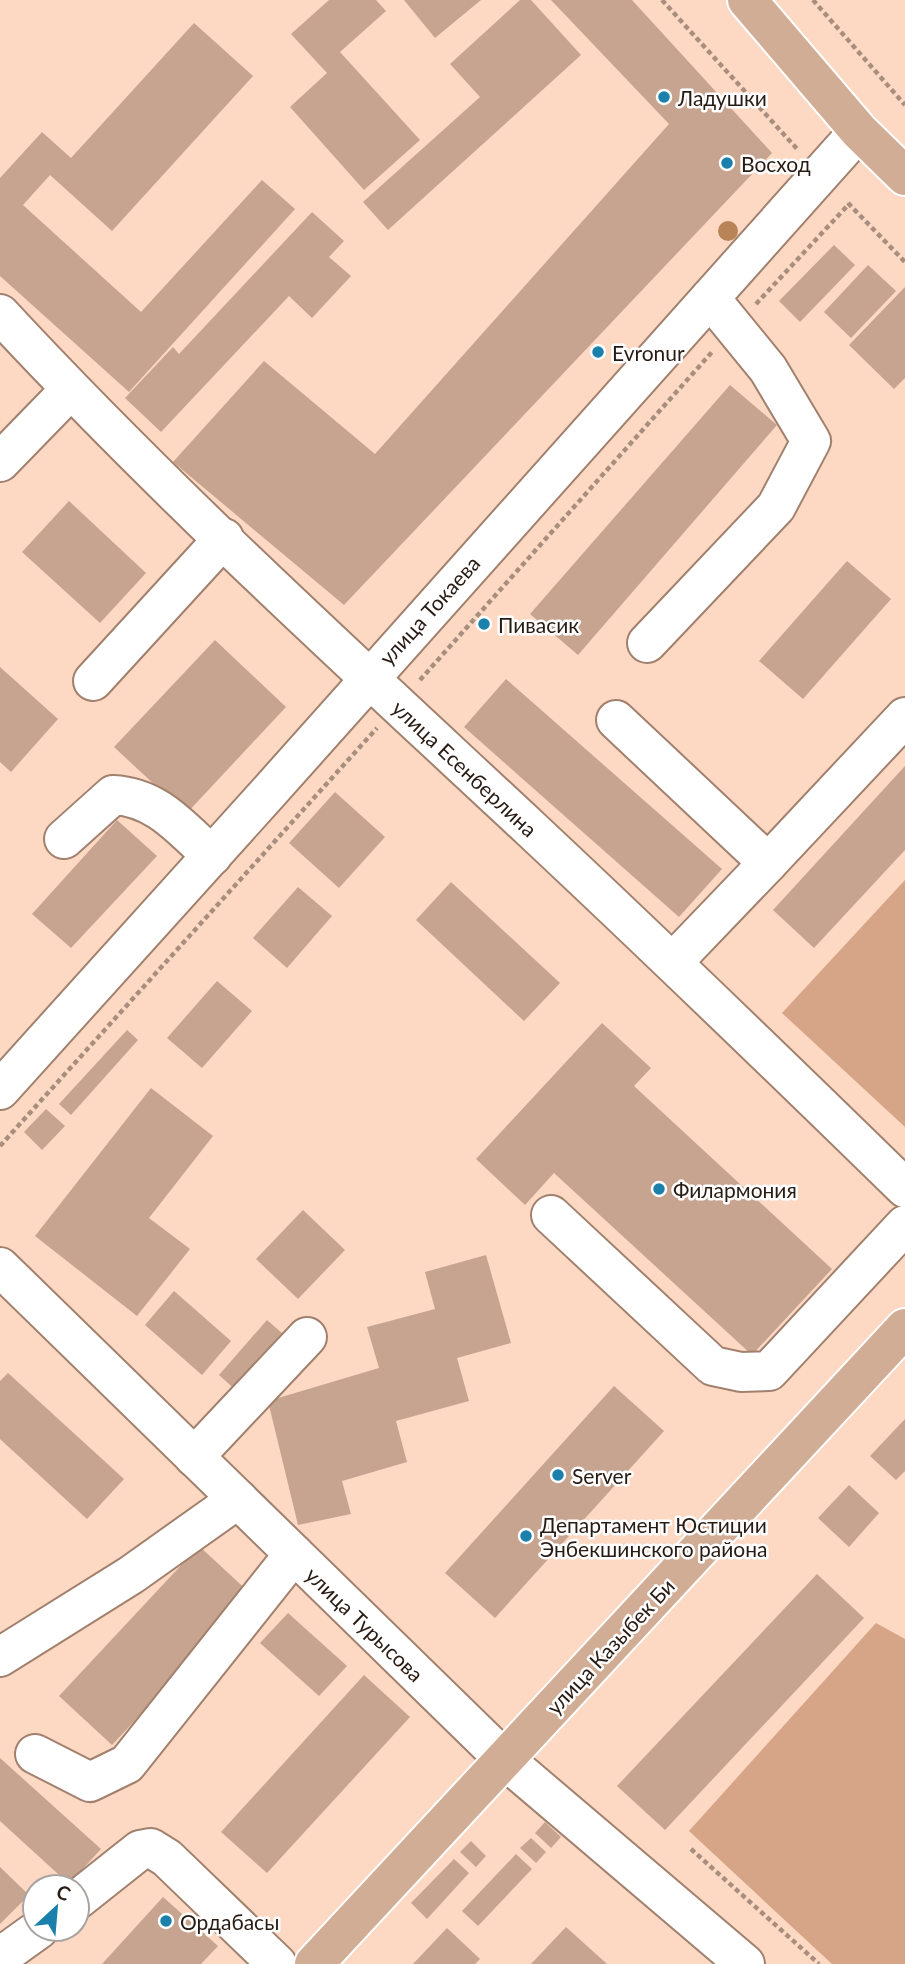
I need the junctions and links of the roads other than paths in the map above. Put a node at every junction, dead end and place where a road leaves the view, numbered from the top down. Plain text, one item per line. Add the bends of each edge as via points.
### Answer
1 (747, 0) edge
2 (859, 131) junction
3 (905, 176) edge
4 (710, 298) junction
5 (0, 314) edge
6 (70, 390) junction
7 (0, 462) edge
8 (223, 538) junction
9 (647, 643) dead end
10 (369, 678) junction
11 (93, 681) dead end
12 (905, 718) edge
13 (615, 720) dead end
14 (64, 839) dead end
15 (212, 856) junction
16 (768, 863) junction
17 (673, 962) junction
18 (0, 1090) edge
19 (905, 1188) edge
20 (551, 1214) dead end
21 (905, 1225) edge
22 (0, 1267) edge
23 (905, 1328) edge
24 (307, 1337) dead end
25 (194, 1457) junction
26 (238, 1499) junction
27 (294, 1554) junction
28 (0, 1657) edge
29 (35, 1754) dead end
30 (504, 1759) junction
31 (91, 1889) edge
32 (21, 1942) edge
33 (0, 1957) edge
34 (331, 1958) edge
35 (277, 1964) edge
36 (745, 1964) edge

1 - 2 main road
2 - 3 main road
2 - 4 street, улица Токаева
4 - 9 street via 768,369 810,441 776,507
4 - 10 street, улица Токаева
5 - 6 street, улица Есенберлина
6 - 7 street
6 - 8 street, улица Есенберлина
8 - 10 street, улица Есенберлина
8 - 11 street
10 - 15 street, улица Токаева
10 - 17 street, улица Есенберлина
12 - 16 street
13 - 16 street
14 - 15 street via 113,794 132,795 164,811
15 - 18 street, улица Токаева
16 - 17 street
17 - 19 street, улица Есенберлина
20 - 21 street via 713,1366 741,1372 769,1371
22 - 25 street, улица Турысова
23 - 30 main road, улица Казыбек Би
24 - 25 street
25 - 26 street, улица Турысова
26 - 27 street, улица Турысова
26 - 28 street via 131,1575
27 - 29 street via 127,1765 89,1782
27 - 30 street, улица Турысова
30 - 34 main road, улица Казыбек Би
30 - 36 street, улица Турысова
31 - 35 street via 140,1850 151,1848
32 - 33 street

